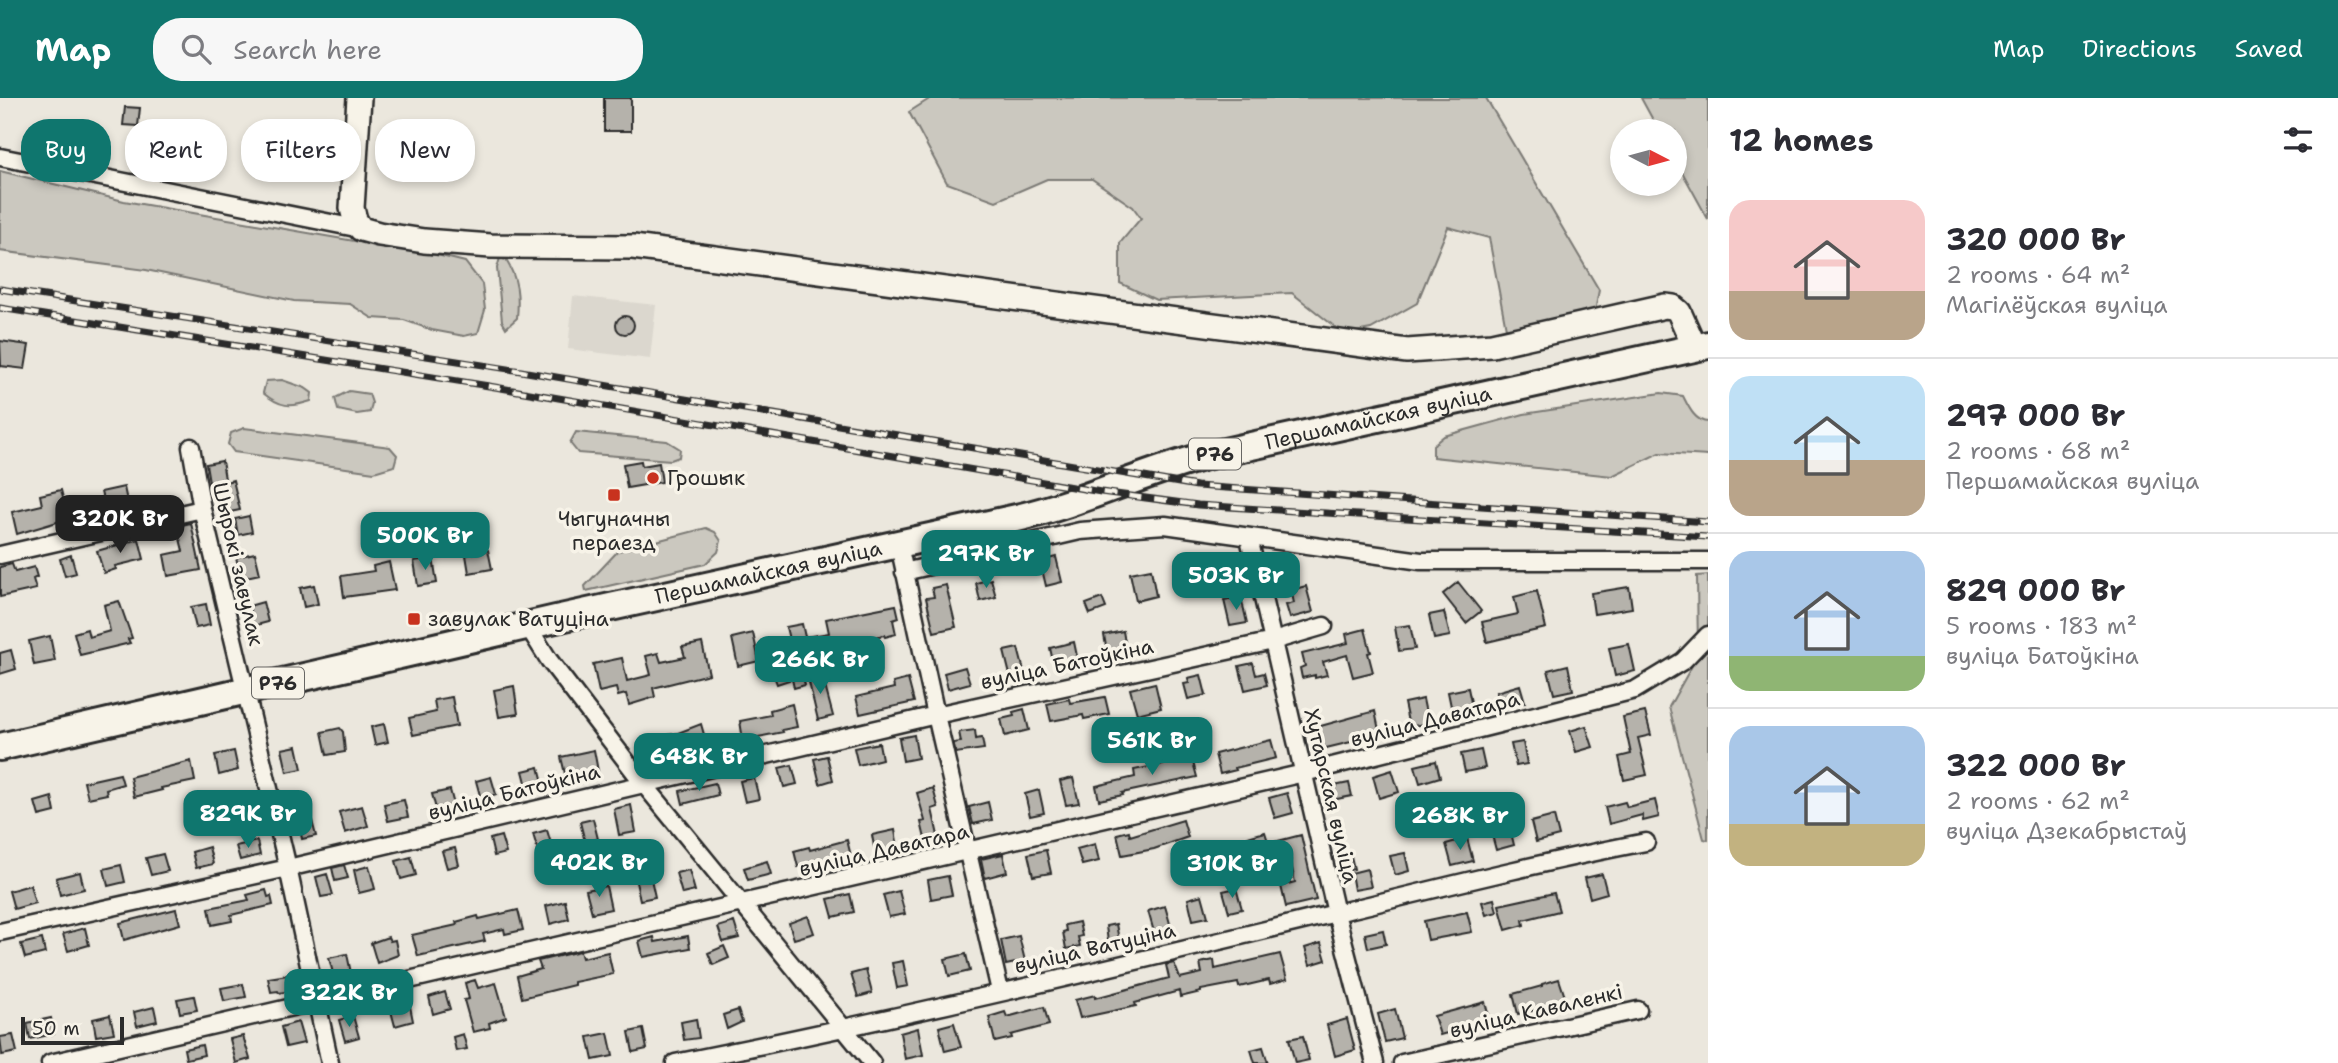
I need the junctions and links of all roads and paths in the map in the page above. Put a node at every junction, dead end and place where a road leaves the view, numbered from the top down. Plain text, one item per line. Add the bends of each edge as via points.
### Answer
1 (358, 105) edge
2 (0, 157) edge
3 (361, 229) junction
4 (1702, 347) edge
5 (191, 447) dead end
6 (202, 509) junction
7 (1249, 538) junction
8 (899, 545) junction
9 (0, 555) edge
10 (1708, 561) edge
11 (904, 572) junction
12 (527, 625) junction
13 (1324, 626) dead end
14 (1708, 635) edge
15 (1273, 641) junction
16 (246, 690) junction
17 (936, 715) junction
18 (0, 747) edge
19 (1304, 774) junction
20 (643, 783) junction
21 (1646, 842) dead end
22 (968, 852) junction
23 (288, 868) junction
24 (743, 905) junction
25 (1336, 913) junction
26 (0, 932) edge
27 (1000, 991) junction
28 (316, 1002) junction
29 (1638, 1010) dead end
30 (844, 1029) junction
31 (50, 1063) edge
32 (330, 1063) edge
33 (676, 1063) edge
34 (872, 1063) edge
35 (1376, 1063) edge
36 (1402, 1063) edge

1 - 3 street via 352,208
2 - 3 street
3 - 4 street via 424,241 491,246 633,247 1407,351 1492,345 1665,306 1679,312
4 - 8 main road, Першамайская вуліца / Р76 via 1206,456 1054,509
5 - 6 street, Шырокі завулак
6 - 9 street
6 - 16 street, Шырокі завулак
7 - 10 street via 1420,562
7 - 11 street via 1165,525 1080,531
7 - 15 street, Хутарская вуліца
8 - 11 street
8 - 12 main road, Першамайская вуліца / Р76
11 - 17 street
12 - 16 main road, Першамайская вуліца / Р76
12 - 20 street
13 - 15 street, вуліца Батоўкіна
14 - 19 street, вуліца Даватара via 1683,661 1635,690
15 - 17 street, вуліца Батоўкіна
15 - 19 street, Хутарская вуліца
16 - 18 main road, Першамайская вуліца / Р76
16 - 23 street, Шырокі завулак
17 - 20 street, вуліца Батоўкіна
17 - 22 street
19 - 22 street, вуліца Даватара
19 - 25 street, Хутарская вуліца
20 - 23 street, вуліца Батоўкіна
20 - 24 street
21 - 25 street, вуліца Ватуціна
22 - 24 street, вуліца Даватара
22 - 27 street
23 - 26 street, вуліца Батоўкіна
23 - 28 street, Шырокі завулак
24 - 28 street, вуліца Даватара
24 - 30 street
25 - 27 street, вуліца Ватуціна
25 - 35 street, Хутарская вуліца
27 - 30 street, вуліца Ватуціна
28 - 31 street, вуліца Даватара
28 - 32 street, Шырокі завулак
29 - 36 street, вуліца Каваленкі
30 - 33 street, вуліца Ватуціна
30 - 34 street

